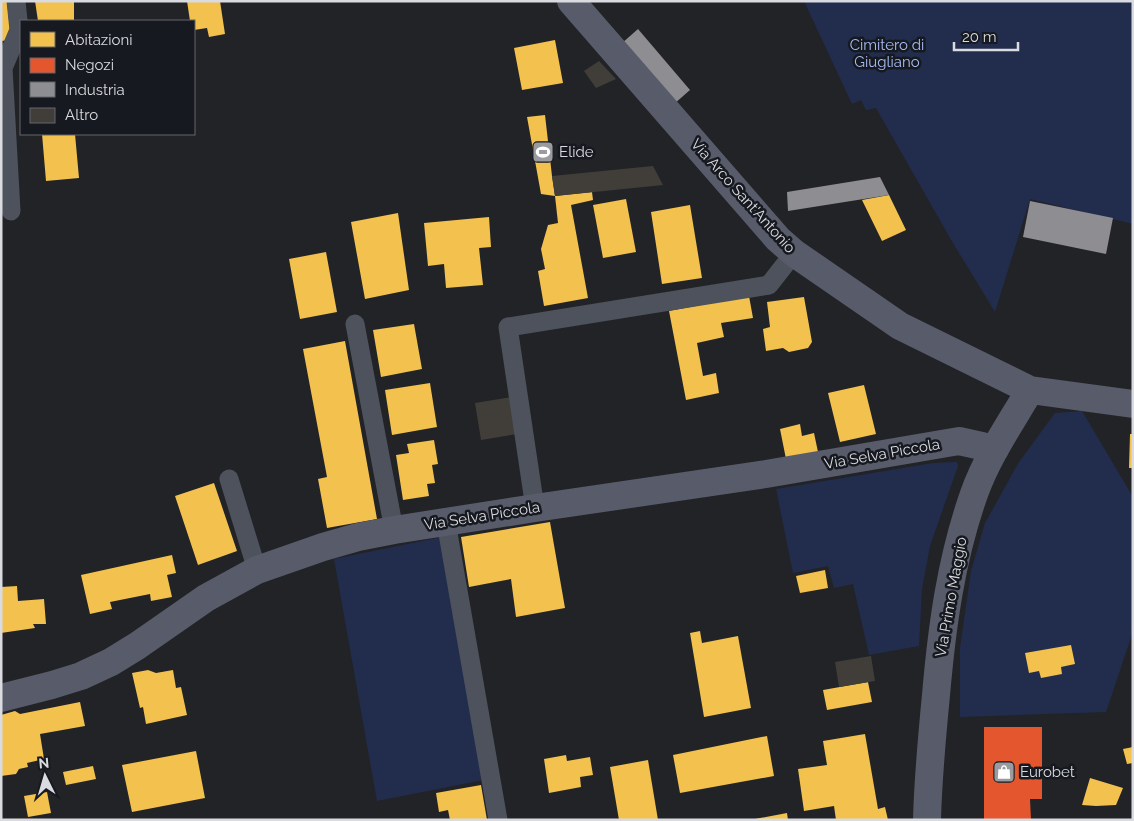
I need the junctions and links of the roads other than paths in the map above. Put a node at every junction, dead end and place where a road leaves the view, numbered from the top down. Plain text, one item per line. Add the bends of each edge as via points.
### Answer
1 (16, 1) edge
2 (571, 1) edge
3 (11, 211) dead end
4 (794, 254) junction
5 (355, 324) dead end
6 (1030, 390) junction
7 (1133, 404) edge
8 (995, 450) junction
9 (229, 479) dead end
10 (535, 508) junction
11 (446, 522) junction
12 (394, 530) junction
13 (257, 570) junction
14 (1, 698) edge
15 (498, 820) edge
16 (927, 820) edge

1 - 3 street via 19,30 3,68
2 - 4 street, Via Arco Sant'Antonio
4 - 6 street, Via Arco Sant'Antonio via 900,326
4 - 10 street via 769,285 508,328
5 - 12 street
6 - 7 street, Via Arco Sant'Antonio
6 - 8 street, Via Primo Maggio
8 - 10 street, Via Selva Piccola via 959,440 766,474
8 - 16 street, Via Primo Maggio via 974,493 955,555 942,632 928,776
9 - 13 street
10 - 11 street, Via Selva Piccola
11 - 12 street, Via Selva Piccola
11 - 15 street
12 - 13 street, Via Selva Piccola via 323,547
13 - 14 street, Via Selva Piccola via 206,598 111,662 52,686

